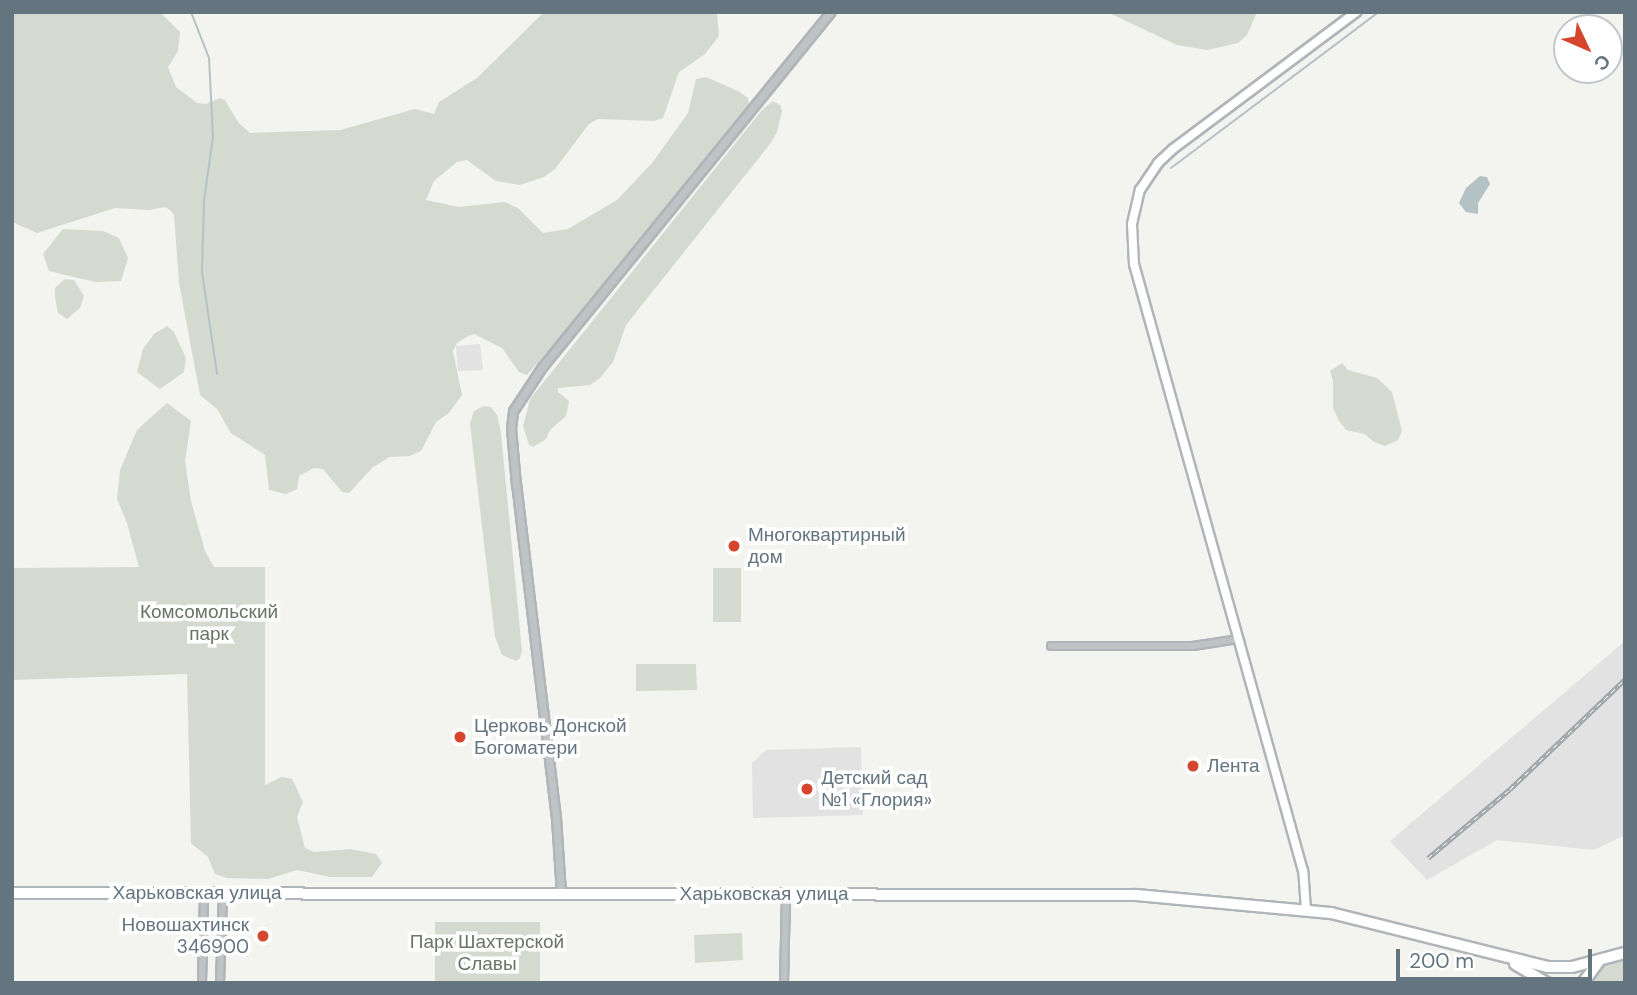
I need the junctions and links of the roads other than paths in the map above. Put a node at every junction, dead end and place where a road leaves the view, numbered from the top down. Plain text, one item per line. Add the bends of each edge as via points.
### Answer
1 (830, 12) edge
2 (1356, 12) edge
3 (1239, 639) junction
4 (1051, 646) dead end
5 (12, 893) edge
6 (204, 893) junction
7 (223, 893) junction
8 (561, 893) junction
9 (786, 894) junction
10 (1306, 910) junction
11 (1625, 953) edge
12 (1508, 960) junction
13 (1598, 962) junction
14 (202, 983) edge
15 (220, 983) edge
16 (785, 983) edge
17 (1547, 983) edge
18 (1583, 983) edge

1 - 8 street via 542,367 513,411 516,485
2 - 3 main road via 1173,149 1148,177 1134,208 1134,264
3 - 4 street via 1193,646
3 - 10 main road via 1303,871
5 - 6 highway, Харьковская улица
6 - 7 highway, Харьковская улица
6 - 14 street
7 - 8 highway, Харьковская улица
7 - 15 street
8 - 9 highway, Харьковская улица
9 - 10 highway, Харьковская улица via 1136,895
9 - 16 street
10 - 12 highway, Харьковская улица via 1348,916
11 - 13 highway
12 - 13 highway via 1560,968
12 - 17 highway
13 - 18 highway

